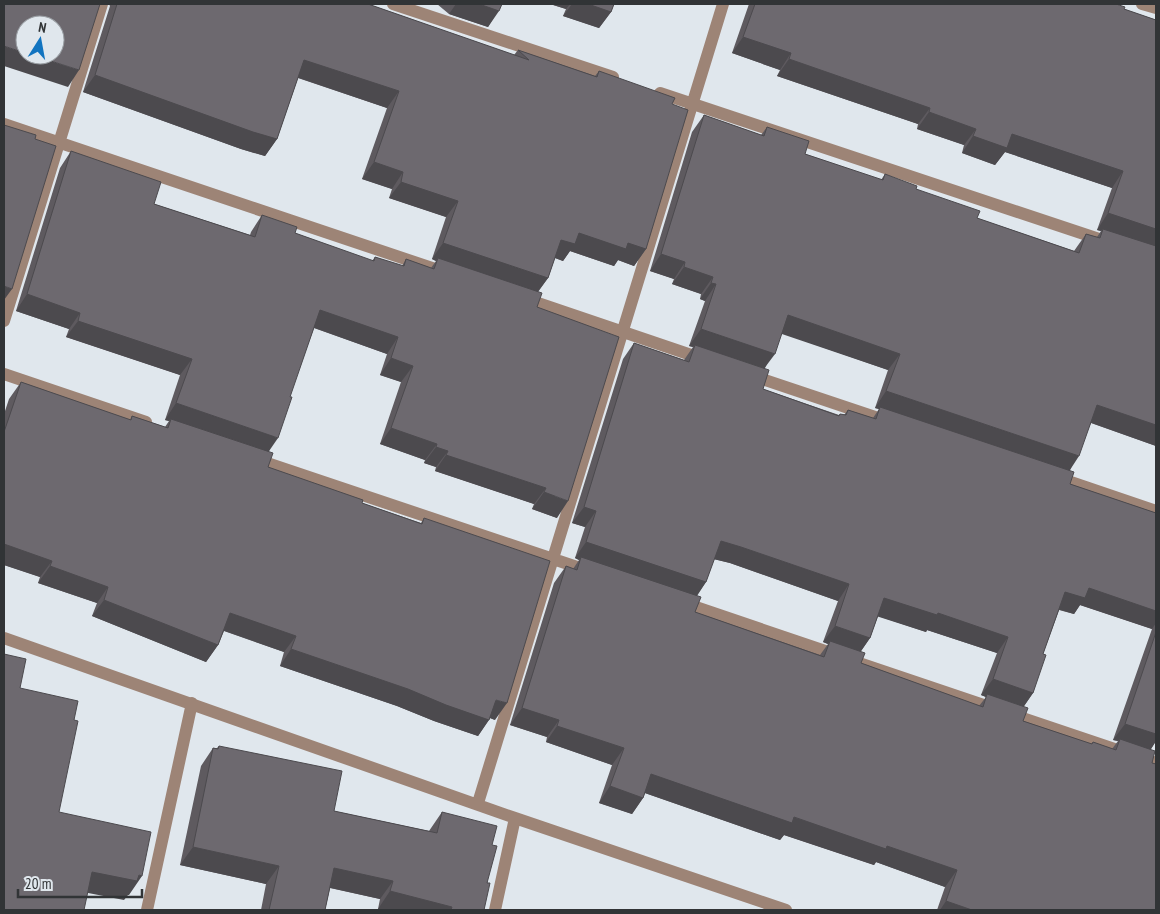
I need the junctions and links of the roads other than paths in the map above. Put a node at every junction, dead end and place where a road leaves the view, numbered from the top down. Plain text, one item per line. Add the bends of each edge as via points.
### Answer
1 (102, 4) edge
2 (393, 4) edge
3 (723, 4) edge
4 (1142, 4) edge
5 (1156, 8) edge
6 (627, 82) edge
7 (646, 88) edge
8 (693, 104) junction
9 (4, 124) edge
10 (59, 142) junction
11 (1118, 245) edge
12 (463, 278) edge
13 (510, 294) edge
14 (4, 321) edge
15 (622, 332) junction
16 (716, 363) edge
17 (735, 370) edge
18 (4, 374) edge
19 (904, 426) edge
20 (162, 427) edge
21 (246, 456) edge
22 (1044, 473) edge
23 (1156, 511) edge
24 (553, 559) junction
25 (600, 575) edge
26 (665, 597) edge
27 (4, 638) edge
28 (192, 703) junction
29 (1156, 763) edge
30 (478, 803) junction
31 (516, 818) junction
32 (148, 910) edge
33 (495, 910) edge
34 (786, 910) edge

1 - 10 street
2 - 6 street
3 - 8 street
4 - 5 street
7 - 8 street
8 - 11 street
8 - 15 street
9 - 10 street
10 - 12 street
10 - 14 street
13 - 15 street
15 - 16 street
15 - 24 street
17 - 19 street
18 - 20 street
21 - 24 street
22 - 23 street
24 - 25 street
24 - 30 street
26 - 29 street
27 - 28 street
28 - 30 street
28 - 32 street
30 - 31 street
31 - 33 street
31 - 34 street

